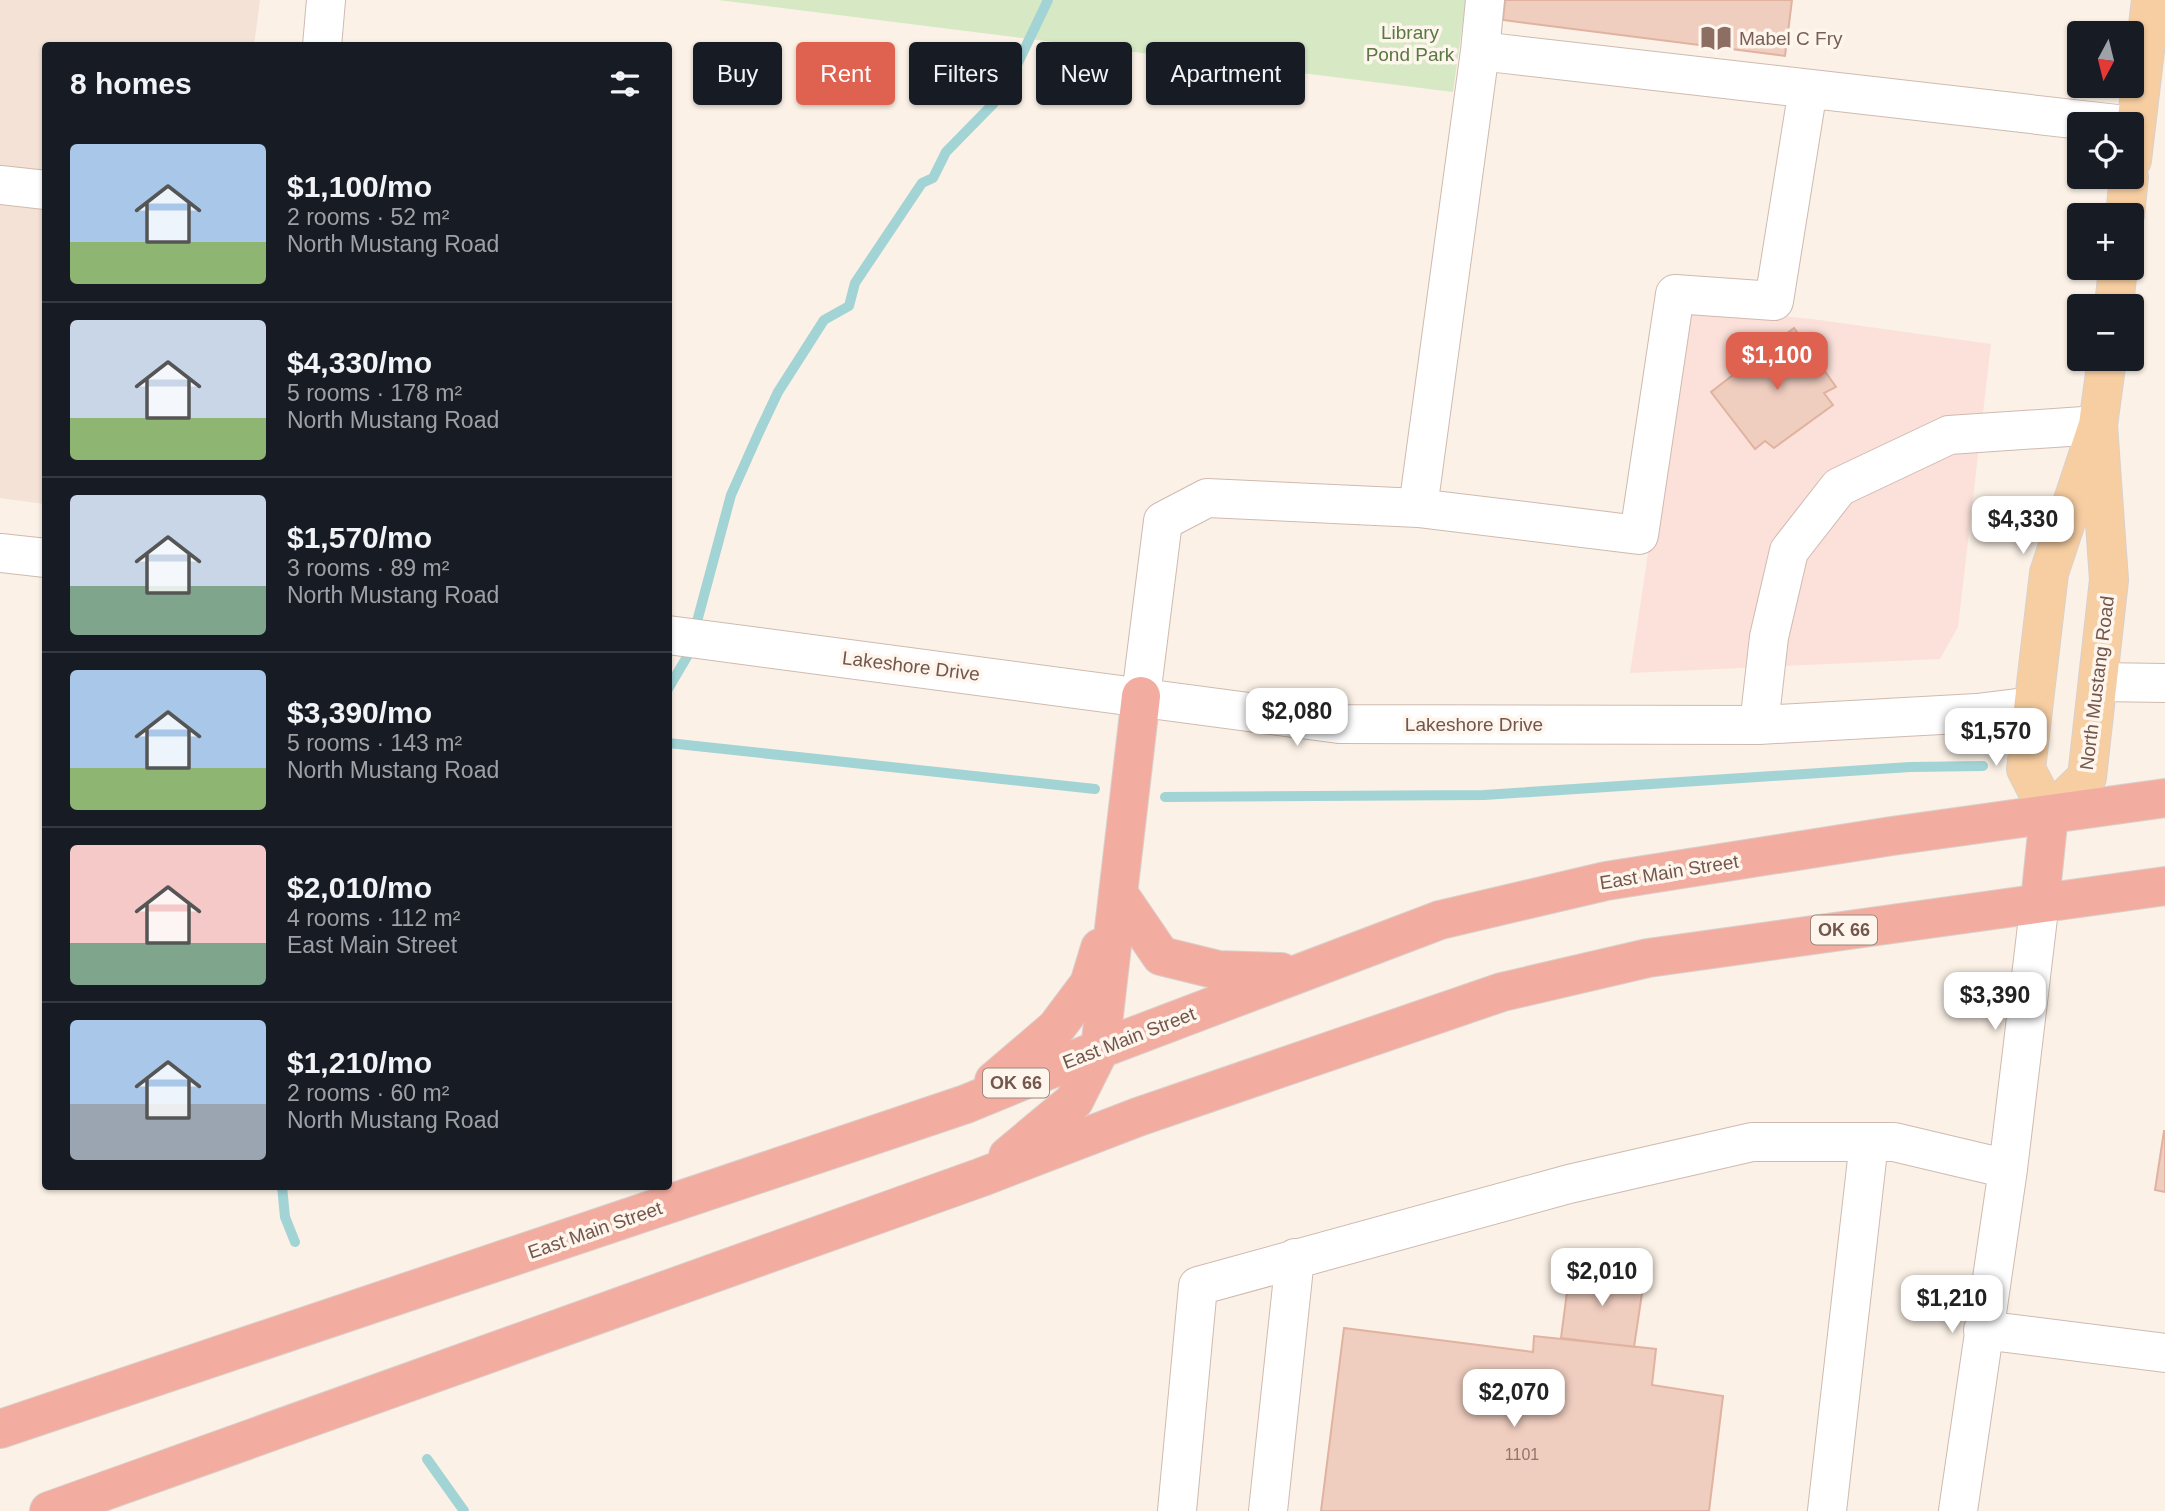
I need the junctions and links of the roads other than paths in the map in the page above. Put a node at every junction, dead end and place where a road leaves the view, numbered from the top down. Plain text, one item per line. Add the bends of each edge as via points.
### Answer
1 (326, 0) edge
2 (1485, 0) edge
3 (2151, 0) edge
4 (322, 42) edge
5 (1480, 51) junction
6 (1808, 89) junction
7 (2133, 112) edge
8 (2067, 125) edge
9 (0, 185) edge
10 (42, 190) edge
11 (2105, 371) edge
12 (2098, 425) junction
13 (1418, 508) junction
14 (0, 553) edge
15 (42, 558) edge
16 (672, 636) edge
17 (2098, 682) junction
18 (2165, 683) edge
19 (1141, 696) junction
20 (2033, 706) junction
21 (1759, 725) junction
22 (2165, 798) edge
23 (2049, 814) junction
24 (2165, 886) edge
25 (1118, 893) junction
26 (2040, 901) junction
27 (1297, 973) junction
28 (1100, 1049) junction
29 (966, 1104) junction
30 (1869, 1142) junction
31 (2008, 1169) junction
32 (982, 1177) junction
33 (1294, 1258) junction
34 (1983, 1331) junction
35 (2165, 1353) edge
36 (0, 1429) edge
37 (49, 1511) edge
38 (1177, 1511) edge
39 (1268, 1511) edge
40 (1826, 1511) edge
41 (1958, 1511) edge

1 - 4 street
2 - 5 street
3 - 7 main road
5 - 6 street
5 - 13 street
6 - 8 street
6 - 13 street via 1774,301 1675,294 1639,535
9 - 10 street
11 - 12 main road, North Mustang Road
12 - 17 main road, North Mustang Road via 2109,580
12 - 20 main road, North Mustang Road via 2049,573
12 - 21 street via 1949,435 1839,487 1789,551 1769,637
13 - 19 street via 1207,498 1163,521
14 - 15 street
16 - 19 street, Lakeshore Drive
17 - 18 street
17 - 23 main road, North Mustang Road via 2087,777
19 - 21 street, Lakeshore Drive via 1339,724
19 - 25 highway
20 - 21 street, Lakeshore Drive
20 - 23 main road, North Mustang Road via 2026,769
22 - 23 highway, East Main Street / OK 66
23 - 26 highway
23 - 27 highway, East Main Street / OK 66 via 1606,881 1440,920
24 - 26 highway, OK 66
25 - 27 highway via 1161,956 1218,970
25 - 28 highway
25 - 29 highway via 1089,984 1056,1028
26 - 31 street
26 - 32 highway, OK 66 via 1648,958 1502,992 1138,1117
27 - 28 highway, East Main Street / OK 66
28 - 29 highway, East Main Street / OK 66
28 - 32 highway via 1074,1101
29 - 36 highway, East Main Street / OK 66
30 - 31 street via 1894,1142
30 - 33 street via 1752,1142 1569,1184
30 - 40 street
31 - 34 street
32 - 37 highway, OK 66
33 - 38 street via 1198,1286
33 - 39 street
34 - 35 street
34 - 41 street

